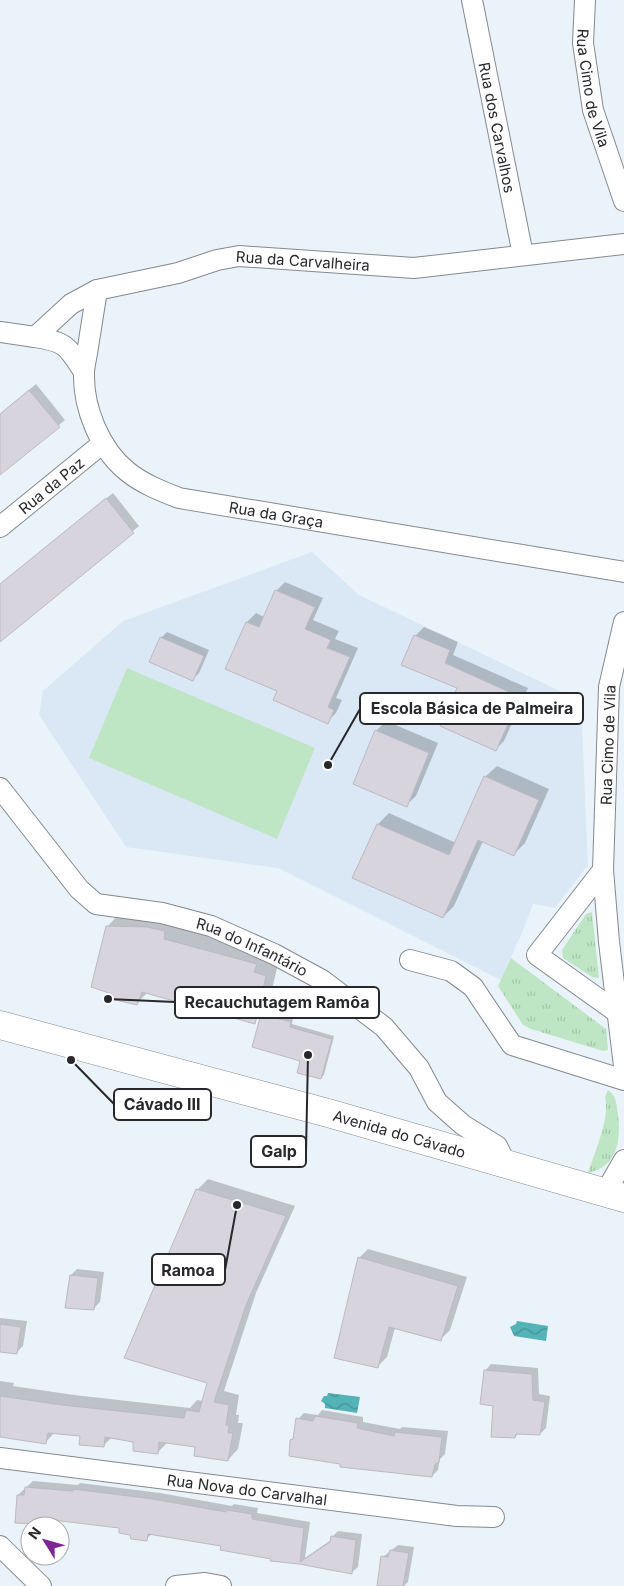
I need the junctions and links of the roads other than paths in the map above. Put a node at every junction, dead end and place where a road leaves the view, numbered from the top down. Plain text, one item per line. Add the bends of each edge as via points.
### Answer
1 (472, 0) edge
2 (585, 0) edge
3 (624, 201) edge
4 (624, 244) edge
5 (523, 255) junction
6 (97, 290) junction
7 (0, 332) edge
8 (35, 337) junction
9 (84, 372) junction
10 (103, 443) junction
11 (0, 527) edge
12 (624, 572) edge
13 (624, 622) edge
14 (0, 788) edge
15 (604, 870) junction
16 (616, 941) edge
17 (410, 960) dead end
18 (618, 1013) junction
19 (0, 1025) edge
20 (624, 1066) edge
21 (624, 1080) edge
22 (624, 1160) edge
23 (506, 1164) junction
24 (615, 1195) edge
25 (0, 1458) edge
26 (494, 1517) dead end
27 (0, 1546) edge
28 (41, 1586) edge
29 (176, 1586) edge
30 (221, 1586) edge

1 - 5 street, Rua dos Carvalhos
2 - 3 street, Rua Cimo de Vila via 583,43 593,110
4 - 5 street, Rua da Carvalheira
5 - 6 street, Rua da Carvalheira via 414,268 240,256
6 - 8 street, Rua da Carvalheira via 71,304
6 - 9 street, Rua da Graça
7 - 8 street
8 - 9 street via 57,340 70,351
9 - 10 street, Rua da Graça via 90,418
10 - 11 street, Rua da Paz
10 - 12 street, Rua da Graça via 128,472 155,489 179,498
13 - 15 street, Rua Cimo de Vila via 609,687
14 - 23 street, Rua do Infantário via 79,889 96,904 162,914 211,926 322,980 384,1027 419,1068 438,1102 463,1125 497,1146
15 - 16 street, Rua Cimo de Vila
15 - 18 street via 537,955
16 - 18 street, Rua Cimo de Vila
17 - 21 street via 451,971 472,987 512,1045
18 - 20 street, Rua Cimo de Vila
19 - 23 main road, Avenida do Cávado
22 - 24 street
23 - 24 main road, Avenida do Cávado
25 - 26 street, Rua Nova do Carvalhal via 457,1516
27 - 28 street
29 - 30 street via 205,1583

